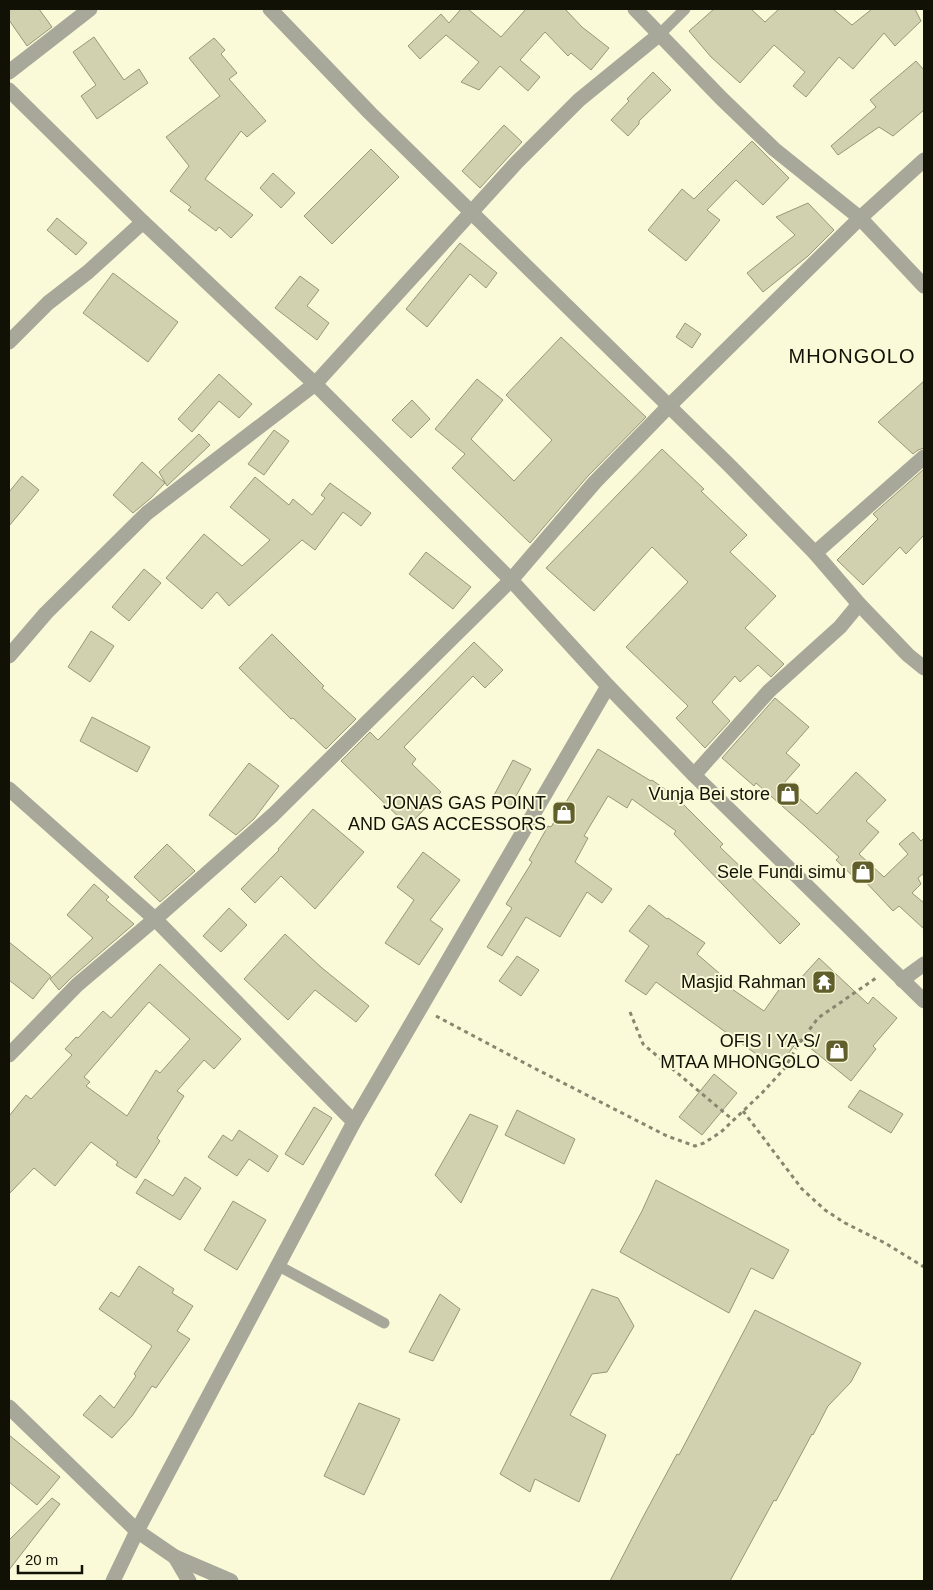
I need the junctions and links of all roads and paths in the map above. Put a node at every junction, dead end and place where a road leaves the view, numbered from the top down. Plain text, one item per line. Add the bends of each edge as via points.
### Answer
1 (90, 9) edge
2 (270, 9) edge
3 (635, 9) edge
4 (685, 9) edge
5 (660, 34) junction
6 (9, 72) edge
7 (9, 90) edge
8 (924, 160) edge
9 (472, 212) junction
10 (860, 218) junction
11 (143, 222) junction
12 (924, 286) edge
13 (9, 342) edge
14 (315, 384) junction
15 (668, 407) junction
16 (924, 457) edge
17 (815, 553) junction
18 (511, 580) junction
19 (859, 604) junction
20 (9, 656) edge
21 (924, 668) edge
22 (608, 686) junction
23 (694, 775) junction
24 (9, 789) edge
25 (155, 919) junction
26 (924, 964) edge
27 (897, 975) junction
28 (924, 1001) edge
29 (421, 1008) junction
30 (630, 1012) dead end
31 (9, 1055) edge
32 (743, 1111) junction
33 (733, 1120) junction
34 (354, 1122) junction
35 (277, 1265) junction
36 (924, 1267) edge
37 (384, 1323) dead end
38 (9, 1408) edge
39 (137, 1532) junction
40 (175, 1557) junction
41 (113, 1581) edge
42 (189, 1581) edge
43 (231, 1581) edge

1 - 6 street
2 - 9 street
3 - 5 street
4 - 5 lane
5 - 9 street via 579,100
5 - 10 street via 774,149
7 - 11 street
8 - 10 street
9 - 14 street
9 - 15 street
10 - 12 street
10 - 15 street
11 - 13 street via 48,303
11 - 14 street
14 - 18 street
14 - 20 street via 147,514 46,613
15 - 17 street
15 - 18 street via 595,482
16 - 17 street
17 - 19 street
18 - 22 street
18 - 25 street via 272,815
19 - 21 street
19 - 23 street via 840,627 769,692
22 - 23 street
22 - 29 street
23 - 27 street
24 - 25 street
25 - 31 street via 77,985
25 - 34 street
26 - 27 street
27 - 28 street
27 - 32 path via 868,982 818,1018 784,1069
29 - 33 path via 685,1144 695,1146 704,1143
29 - 34 street
30 - 33 path via 643,1044
32 - 33 path
32 - 36 path via 802,1189 825,1210
34 - 35 street
35 - 37 lane
35 - 39 street
38 - 39 street
39 - 40 street
39 - 41 street
40 - 42 street
40 - 43 street

